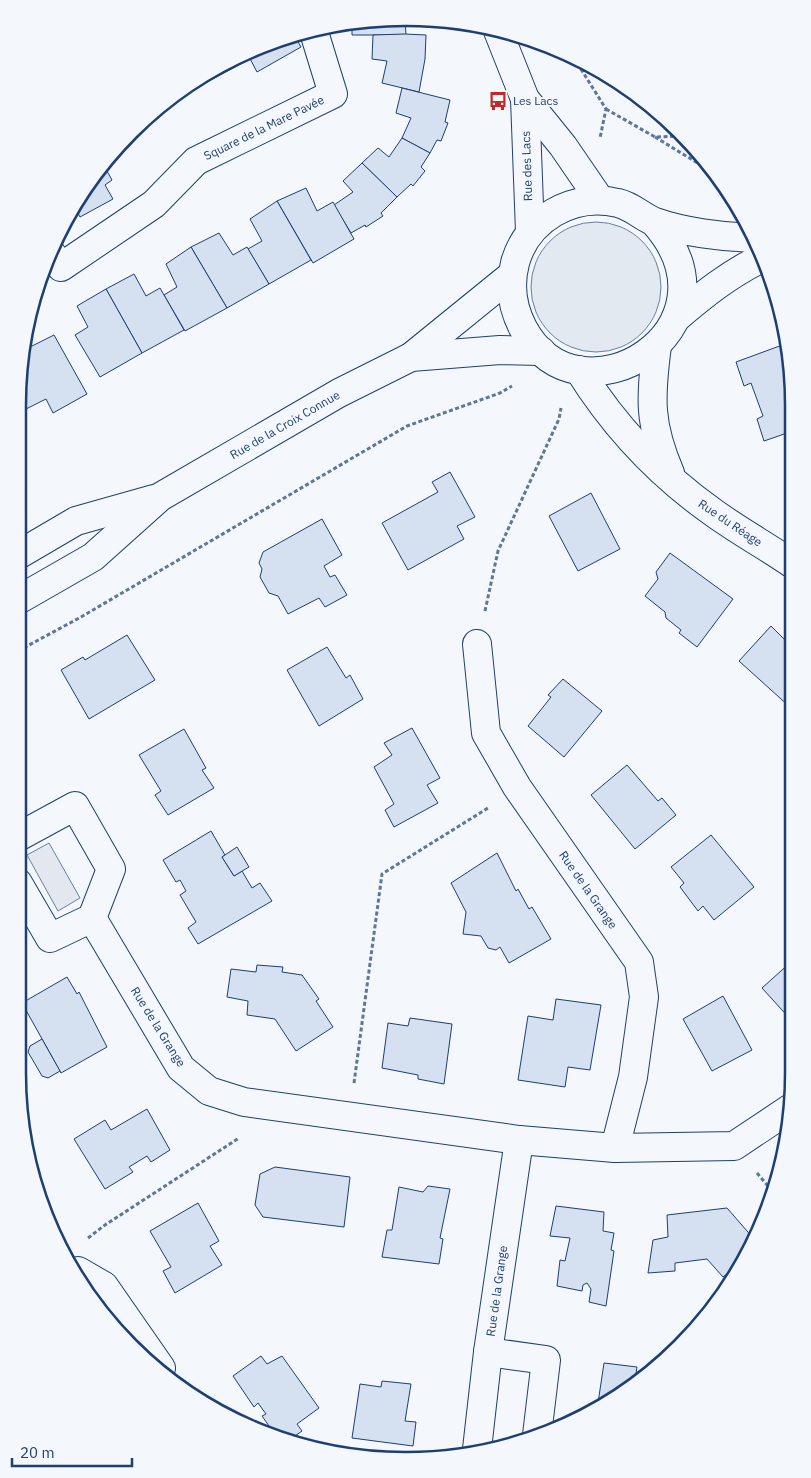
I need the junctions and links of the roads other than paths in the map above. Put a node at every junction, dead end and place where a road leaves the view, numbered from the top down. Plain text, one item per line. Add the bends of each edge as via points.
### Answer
1 (315, 37) edge
2 (501, 38) edge
3 (525, 99) junction
4 (600, 200) junction
5 (654, 222) junction
6 (530, 232) junction
7 (746, 237) edge
8 (55, 260) edge
9 (756, 261) edge
10 (512, 274) junction
11 (676, 318) junction
12 (658, 346) junction
13 (411, 357) junction
14 (560, 362) junction
15 (672, 479) junction
16 (160, 497) junction
17 (26, 550) edge
18 (785, 559) edge
19 (26, 595) edge
20 (477, 644) road end
21 (26, 833) edge
22 (26, 897) edge
23 (92, 918) junction
24 (783, 1114) edge
25 (519, 1140) junction
26 (616, 1148) junction
27 (85, 1275) edge
28 (488, 1352) junction
29 (152, 1355) edge
30 (538, 1428) edge
31 (478, 1444) edge

1 - 8 street, Square de la Mare Pavée via 333,94 196,161 154,204 60,267
2 - 3 street, Rue des Lacs
3 - 4 street, Rue des Lacs
3 - 6 street, Rue des Lacs
4 - 5 street via 637,210
4 - 6 street via 561,208
5 - 7 street
5 - 11 street via 674,250 680,267 682,284
6 - 10 street via 518,252
9 - 11 street via 712,286
10 - 13 street, Rue de la Croix Connue
10 - 14 street via 512,296 517,317 527,336
11 - 12 street
12 - 14 street via 630,365 596,372
12 - 15 street, Rue du Réage via 651,387 653,416 657,442
13 - 14 street, Rue de la Croix Connue via 500,350
13 - 16 street, Rue de la Croix Connue via 339,393
14 - 15 street, Rue du Réage via 598,400 642,453
15 - 18 street, Rue du Réage via 715,513
16 - 17 street, Rue de la Croix Connue via 76,521
16 - 19 street, Rue de la Croix Connue via 93,557
20 - 26 street, Rue de la Grange via 486,733 517,786 638,962 644,997 633,1077
21 - 23 street via 75,806 111,869
22 - 23 street via 50,938
23 - 25 street, Rue de la Grange via 181,1068 209,1091 244,1102
24 - 26 street, Rue de la Grange via 734,1146
25 - 26 street, Rue de la Grange
25 - 28 street, Rue de la Grange
27 - 29 street via 104,1286
28 - 30 street, Rue de la Grange via 546,1360
28 - 31 street, Rue de la Grange

